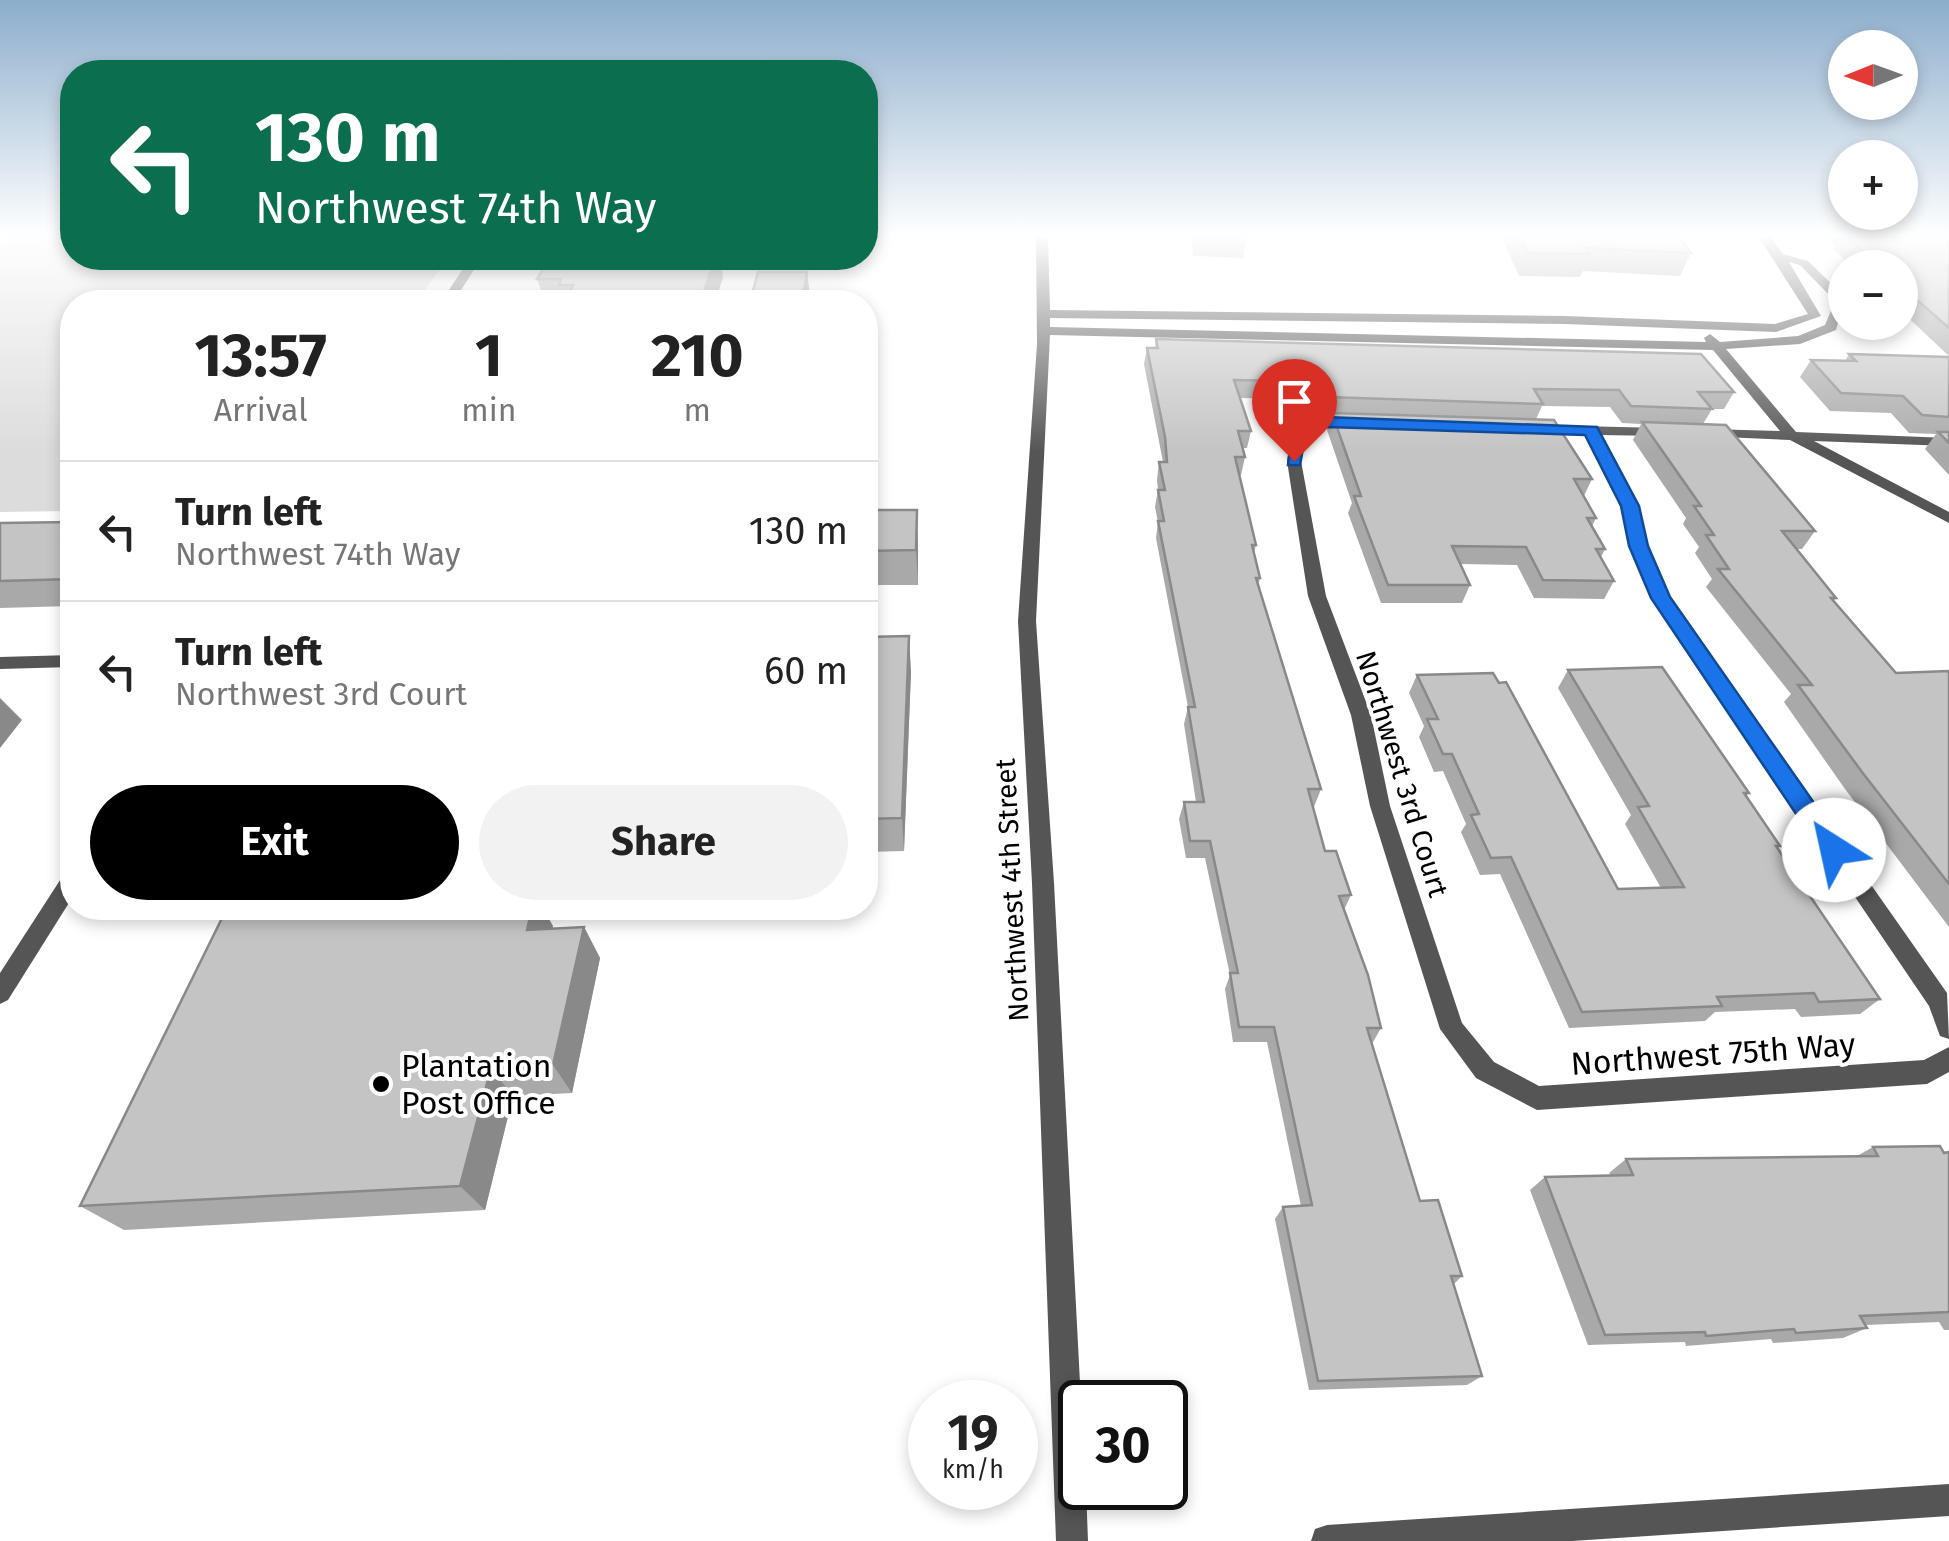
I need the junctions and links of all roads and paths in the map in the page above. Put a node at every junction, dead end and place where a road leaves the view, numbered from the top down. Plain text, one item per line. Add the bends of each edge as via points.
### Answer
1 (1044, 308) edge
2 (1811, 308) edge
3 (1838, 308) edge
4 (1044, 322) junction
5 (1699, 325) junction
6 (1717, 346) junction
7 (1381, 424) edge
8 (1515, 428) edge
9 (1591, 431) junction
10 (1791, 435) junction
11 (1949, 442) edge
12 (1949, 518) edge
13 (60, 661) edge
14 (0, 662) edge
15 (60, 899) edge
16 (0, 993) edge
17 (1949, 1028) edge
18 (1949, 1059) edge
19 (1484, 1070) joint
20 (1949, 1500) edge
21 (1072, 1541) edge
22 (1327, 1541) edge

1 - 4 street, Northwest 4th Street
2 - 5 street via 1816,316 1776,328
3 - 6 street via 1831,326 1800,340
4 - 5 street
4 - 6 street
4 - 21 street, Northwest 4th Street via 1027,621
5 - 6 street
6 - 10 street
7 - 19 street, Northwest 3rd Court via 1324,422 1308,428 1298,434 1294,461 1317,596 1361,715 1380,806 1452,1029
8 - 9 street
9 - 10 street
9 - 17 street via 1630,506 1638,546 1661,598 1939,1001
10 - 11 street
10 - 12 street
13 - 14 street
15 - 16 street
18 - 19 street, Northwest 75th Way via 1927,1072 1537,1098
20 - 22 street

